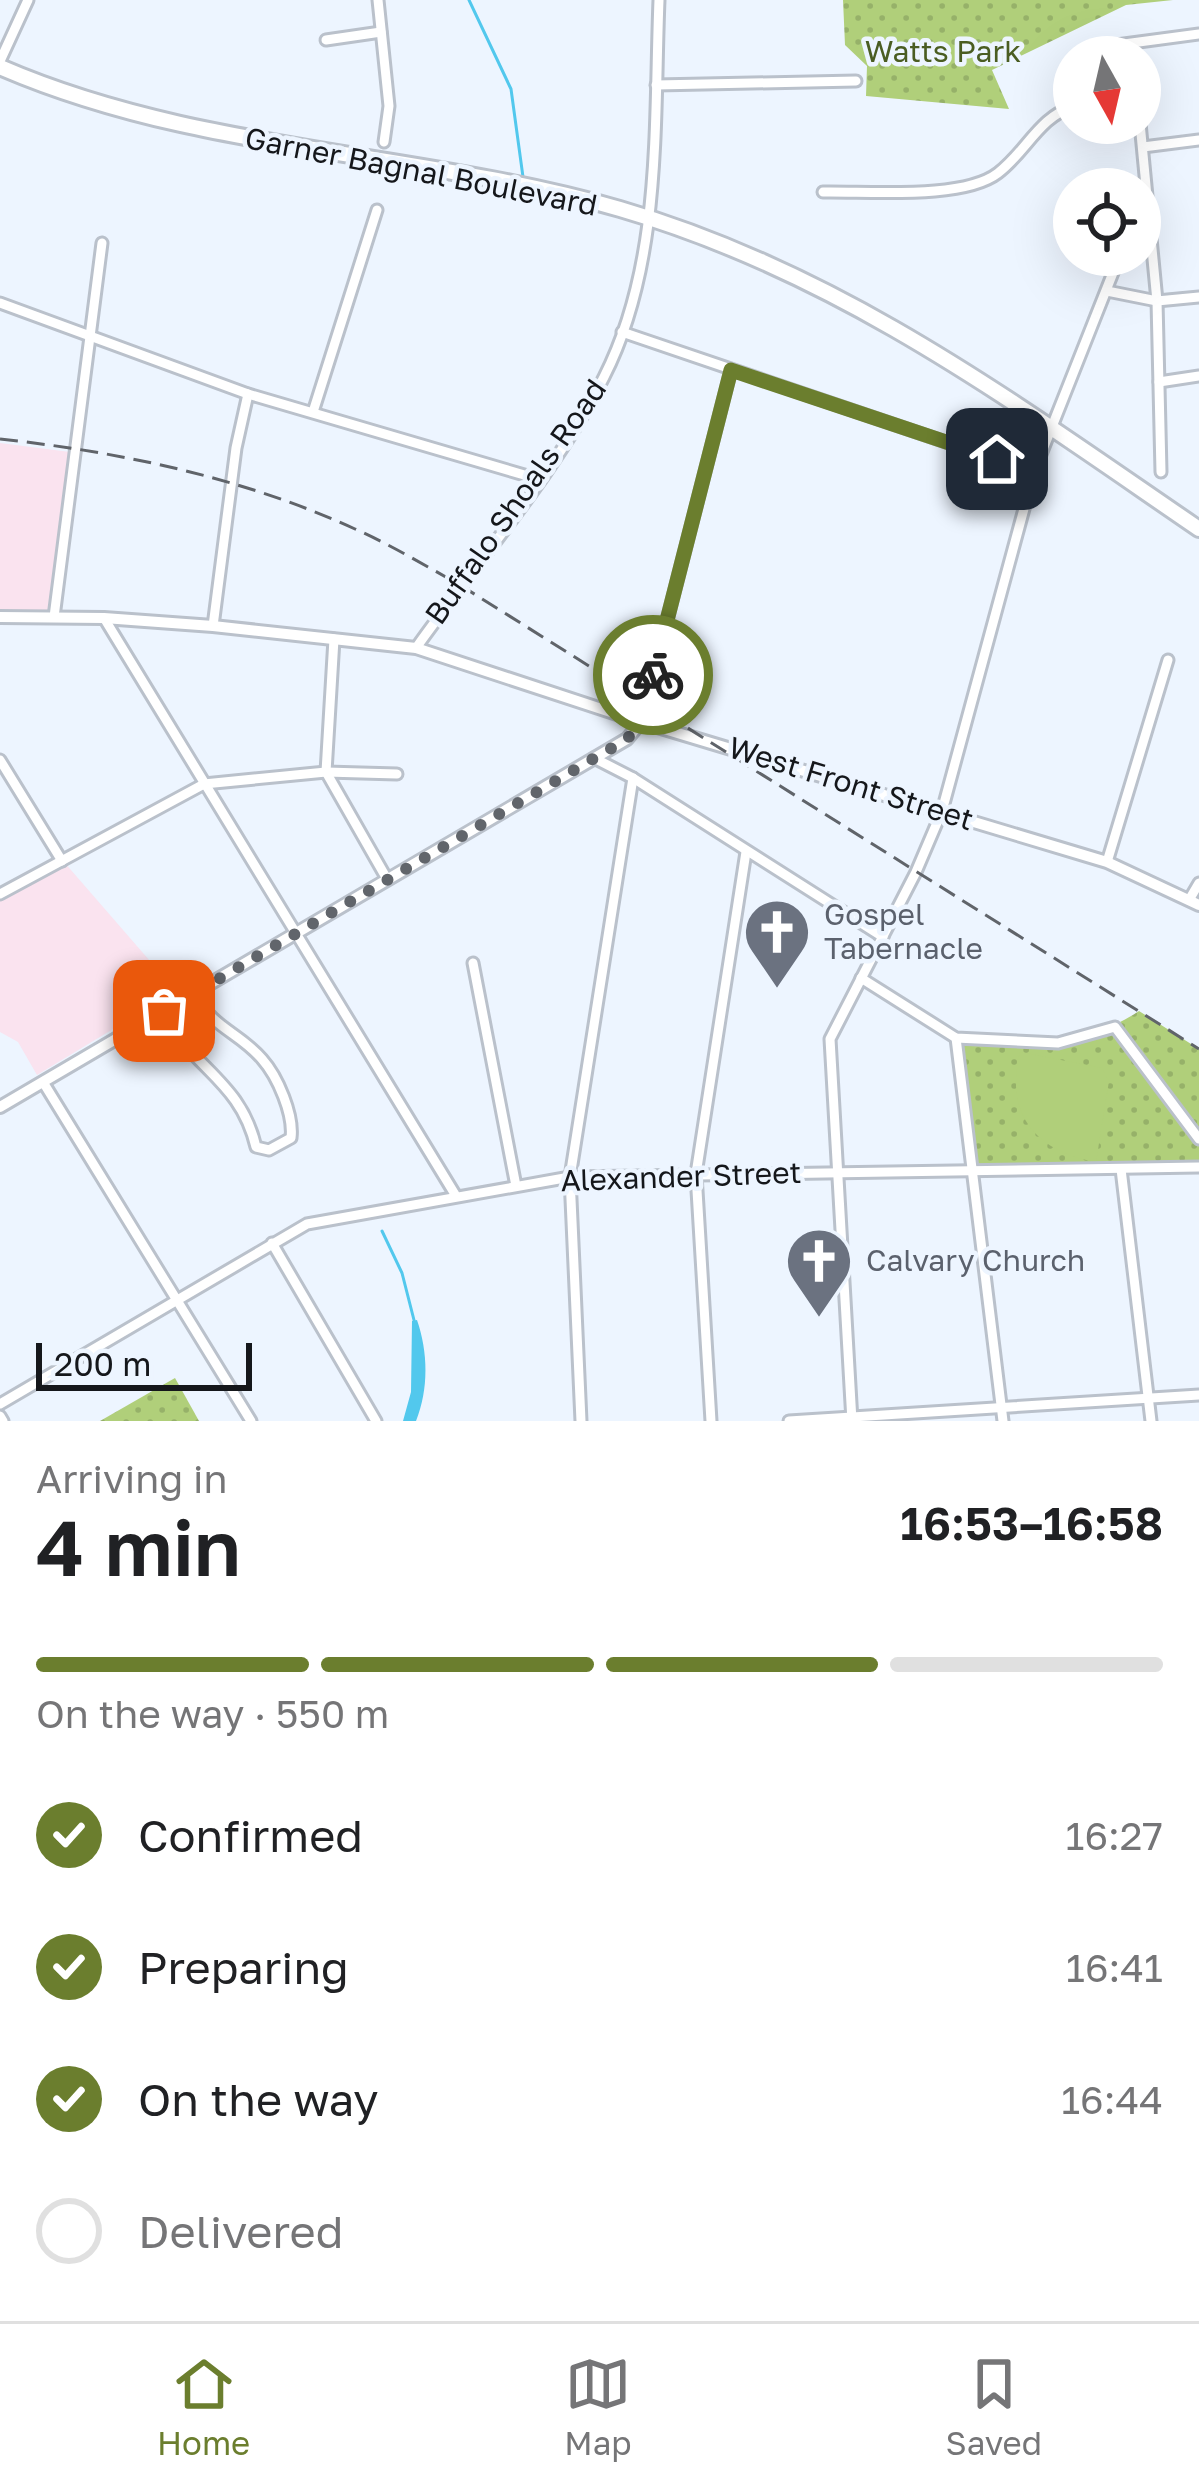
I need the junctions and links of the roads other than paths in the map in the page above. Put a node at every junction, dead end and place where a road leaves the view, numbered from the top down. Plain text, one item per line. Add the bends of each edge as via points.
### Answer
1 (28, 0) edge
2 (378, 0) edge
3 (659, 0) edge
4 (381, 32) junction
5 (1199, 34) edge
6 (1161, 37) edge
7 (326, 40) dead end
8 (0, 64) edge
9 (856, 81) dead end
10 (656, 85) junction
11 (1053, 116) edge
12 (1199, 140) edge
13 (385, 142) dead end
14 (1143, 144) edge
15 (1143, 147) junction
16 (1143, 168) edge
17 (823, 192) dead end
18 (377, 210) dead end
19 (649, 219) junction
20 (102, 243) dead end
21 (1112, 276) edge
22 (1154, 276) edge
23 (1107, 291) junction
24 (1199, 297) edge
25 (1157, 302) junction
26 (0, 303) edge
27 (622, 332) junction
28 (89, 339) junction
29 (731, 370) junction
30 (1199, 376) edge
31 (1159, 382) junction
32 (248, 394) junction
33 (314, 412) junction
34 (1049, 429) junction
35 (1034, 472) junction
36 (1161, 472) dead end
37 (538, 479) junction
38 (1199, 529) edge
39 (0, 617) edge
40 (54, 617) junction
41 (104, 618) junction
42 (213, 626) junction
43 (334, 639) junction
44 (416, 648) junction
45 (1168, 660) dead end
46 (641, 722) junction
47 (594, 758) junction
48 (0, 760) edge
49 (326, 772) junction
50 (397, 774) dead end
51 (633, 778) junction
52 (204, 784) junction
53 (942, 811) junction
54 (746, 852) junction
55 (62, 860) junction
56 (1107, 862) junction
57 (387, 879) junction
58 (1199, 883) edge
59 (0, 894) edge
60 (1194, 902) edge
61 (294, 934) junction
62 (883, 937) junction
63 (473, 963) dead end
64 (861, 978) junction
65 (194, 993) junction
66 (164, 1011) junction
67 (956, 1038) junction
68 (43, 1082) junction
69 (0, 1107) edge
70 (1199, 1139) edge
71 (1199, 1167) edge
72 (1120, 1169) junction
73 (972, 1171) junction
74 (836, 1173) junction
75 (695, 1174) junction
76 (570, 1177) junction
77 (516, 1186) junction
78 (456, 1196) junction
79 (272, 1243) junction
80 (177, 1298) junction
81 (1199, 1395) edge
82 (1148, 1398) junction
83 (0, 1404) edge
84 (1001, 1408) junction
85 (852, 1420) edge
86 (251, 1421) edge
87 (376, 1421) edge
88 (581, 1421) edge
89 (711, 1421) edge
90 (789, 1421) edge
91 (1003, 1421) edge
92 (1150, 1421) edge

1 - 8 street
2 - 4 street
3 - 10 street, Buffalo Shoals Road
4 - 7 street
4 - 13 street
5 - 6 street
8 - 19 highway, Garner Bagnal Boulevard via 148,119 526,187
9 - 10 street
10 - 19 street, Buffalo Shoals Road
11 - 17 street via 1000,172 978,183
12 - 15 street
14 - 15 street
15 - 16 street
18 - 33 street
19 - 27 street, Buffalo Shoals Road
19 - 34 highway, Garner Bagnal Boulevard via 869,313
20 - 28 street
21 - 23 street
22 - 25 street
23 - 25 street
23 - 34 street
24 - 25 street
25 - 31 street
26 - 28 street
27 - 29 street
27 - 37 street, Buffalo Shoals Road via 597,390
28 - 32 street
28 - 40 street
29 - 35 street
29 - 46 street
30 - 31 street
31 - 36 street
32 - 33 street
32 - 42 street
33 - 37 street
34 - 35 street
34 - 38 highway, Garner Bagnal Boulevard
35 - 53 street
37 - 44 street, Buffalo Shoals Road
39 - 40 main road, West Front Street
40 - 41 main road, West Front Street
41 - 42 main road, West Front Street
41 - 52 street
42 - 43 main road, West Front Street
43 - 44 main road, West Front Street
43 - 49 street
44 - 46 main road, West Front Street
45 - 56 street
46 - 47 main road
46 - 53 main road, West Front Street
47 - 51 street
47 - 57 main road
48 - 55 street
49 - 50 street
49 - 52 street
49 - 57 street
51 - 54 street
51 - 76 street
52 - 55 street
52 - 61 street
53 - 56 main road, West Front Street
53 - 62 street
54 - 62 street
54 - 75 street
55 - 59 street
56 - 60 main road, West Front Street
57 - 61 main road
58 - 60 street
61 - 65 main road
61 - 78 street
62 - 64 street
63 - 77 street
64 - 67 street
64 - 74 street via 830,1039
65 - 66 main road
65 - 66 street via 217,1025 262,1059 291,1138 269,1150 256,1147 242,1104 177,1040
66 - 68 main road
67 - 70 street via 1058,1043 1115,1027
67 - 73 street
68 - 69 main road
68 - 80 street
71 - 72 street, Alexander Street
72 - 73 street, Alexander Street
72 - 82 street
73 - 74 street, Alexander Street
73 - 84 street
74 - 75 street, Alexander Street
74 - 85 street
75 - 76 street, Alexander Street
75 - 89 street
76 - 77 street, Alexander Street
76 - 88 street
77 - 78 street, Alexander Street
78 - 79 street, Alexander Street via 307,1224
79 - 80 street, Alexander Street
79 - 87 street
80 - 83 street, Alexander Street
80 - 86 street
81 - 82 street
82 - 84 street
82 - 92 street
84 - 85 street
84 - 91 street
85 - 90 street

